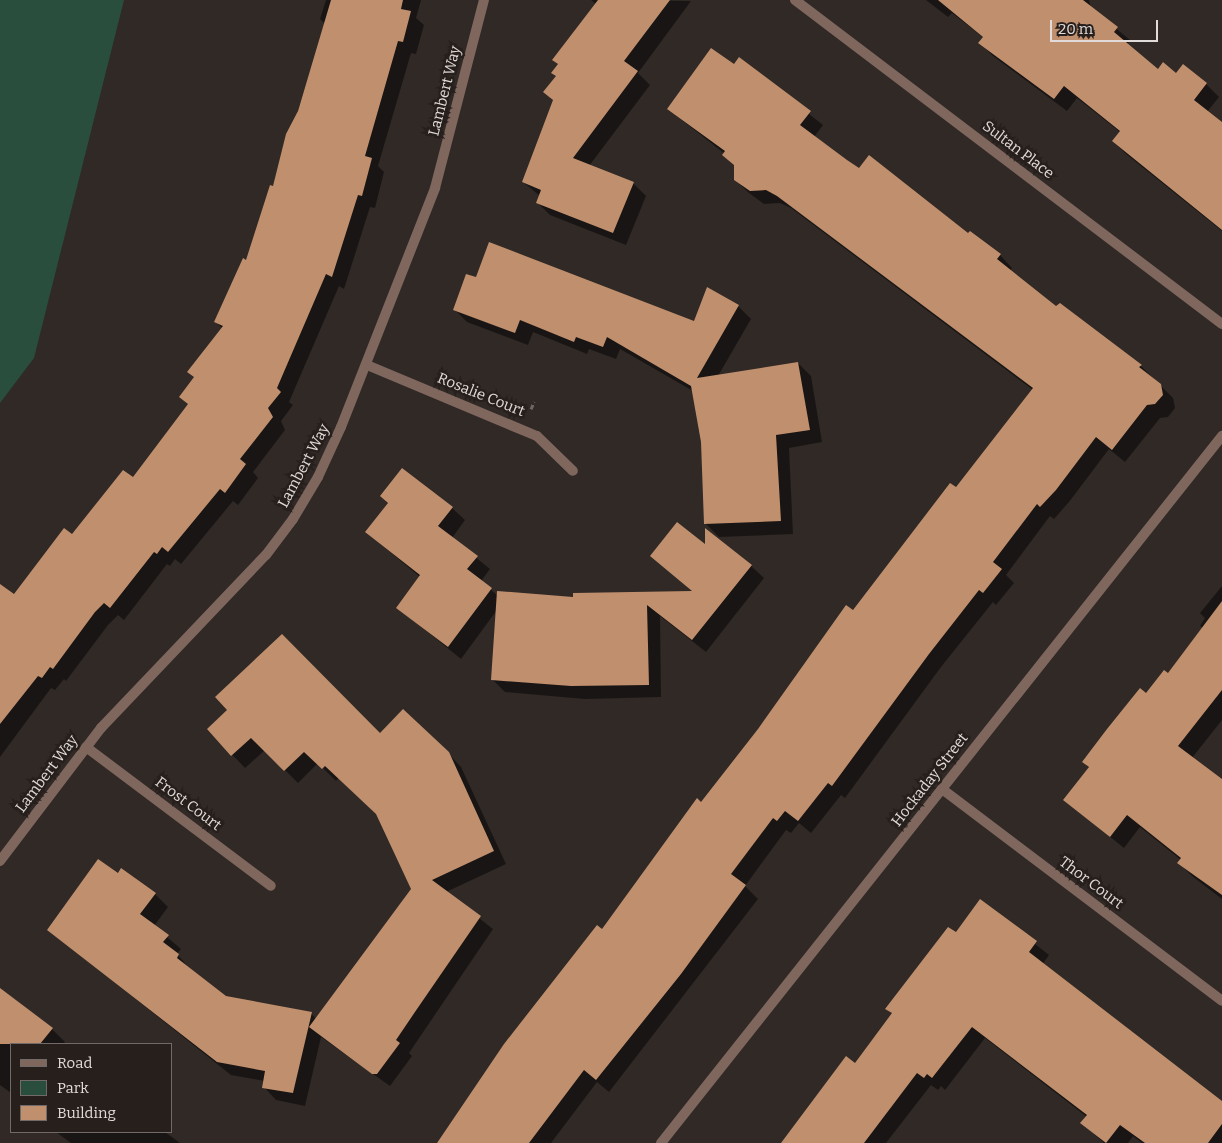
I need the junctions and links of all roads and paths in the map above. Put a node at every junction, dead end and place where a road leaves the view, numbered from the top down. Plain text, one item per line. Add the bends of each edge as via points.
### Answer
1 (484, 0) edge
2 (795, 0) edge
3 (1222, 324) edge
4 (366, 365) junction
5 (1222, 436) edge
6 (573, 471) dead end
7 (86, 747) junction
8 (942, 789) junction
9 (0, 861) edge
10 (271, 886) dead end
11 (1222, 1001) edge
12 (661, 1143) edge

1 - 4 street, Lambert Way via 435,188
2 - 3 street, Sultan Place
4 - 6 street, Rosalie Court via 529,432 551,448
4 - 7 street, Lambert Way via 318,477 284,531 244,581 133,692
5 - 8 street, Hockaday Street
7 - 9 street, Lambert Way
7 - 10 street, Frost Court
8 - 11 street, Thor Court
8 - 12 street, Hockaday Street

